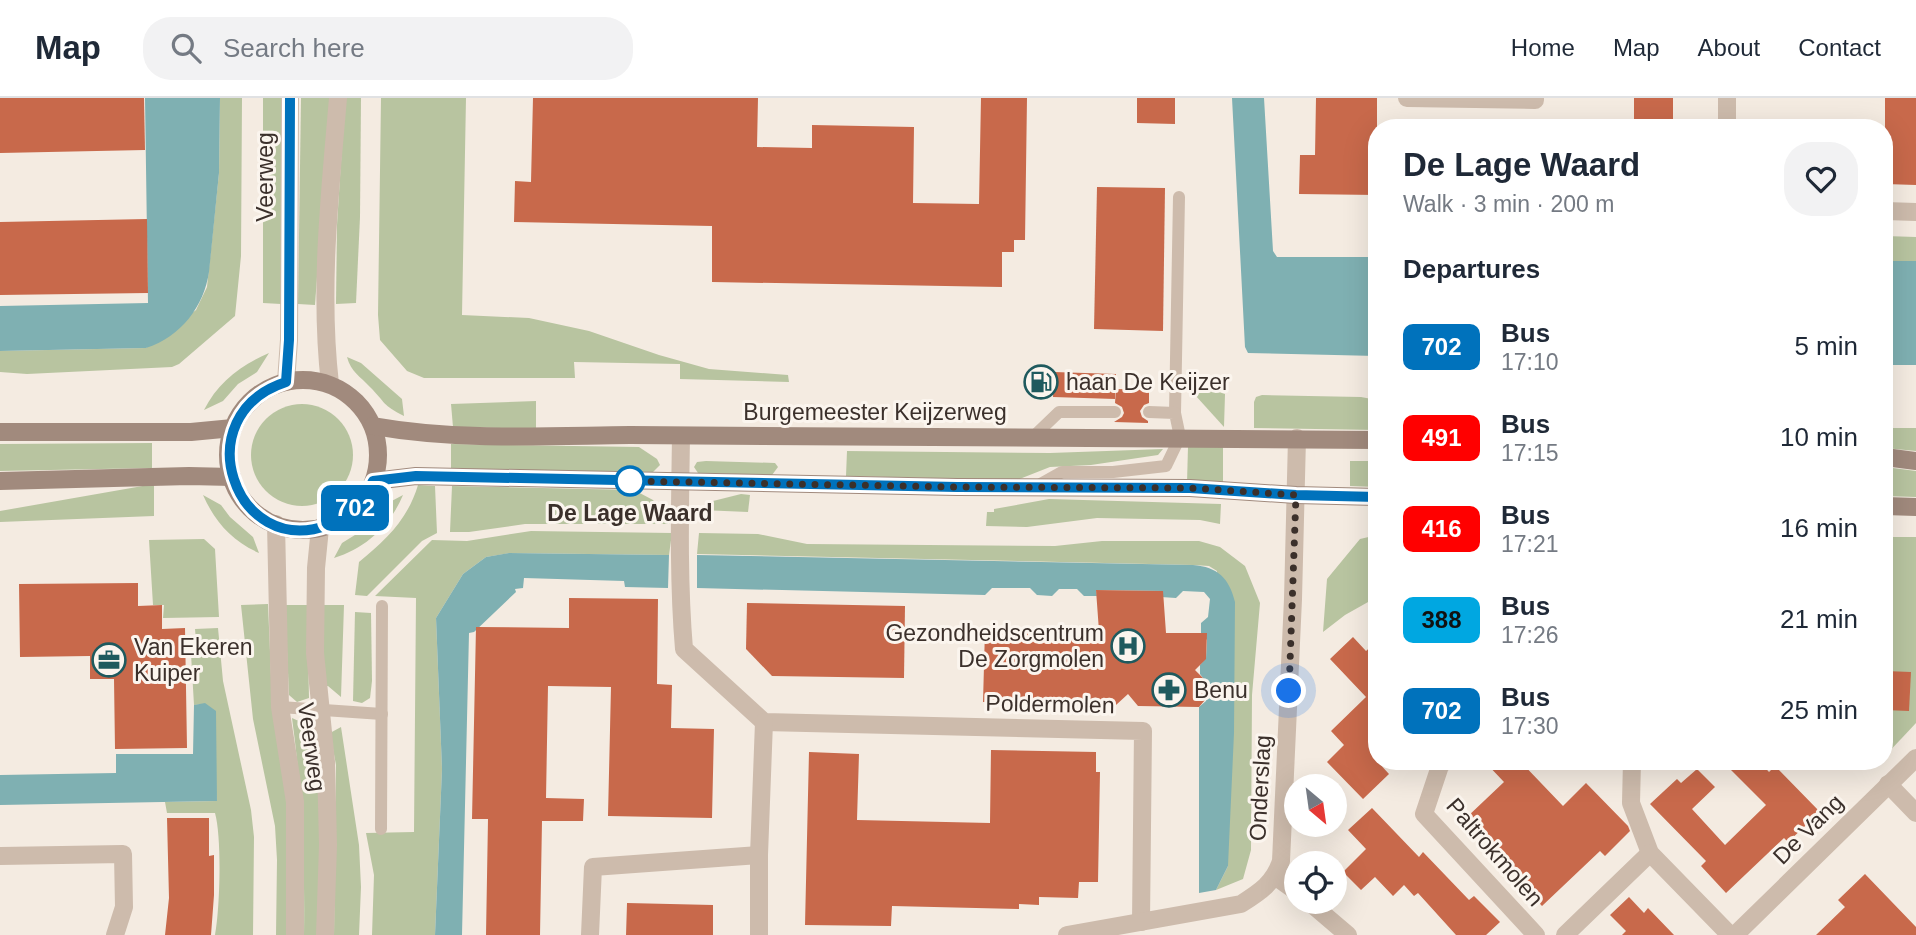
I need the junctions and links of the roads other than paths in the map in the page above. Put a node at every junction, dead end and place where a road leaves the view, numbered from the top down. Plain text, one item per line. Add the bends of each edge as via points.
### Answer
1 (290, 98) edge
2 (338, 98) edge
3 (1407, 98) edge
4 (1535, 98) edge
5 (1727, 98) edge
6 (1727, 119) edge
7 (1179, 197) dead end
8 (1893, 211) edge
9 (1916, 212) edge
10 (286, 382) junction
11 (330, 384) junction
12 (1115, 412) dead end
13 (1149, 412) dead end
14 (1175, 413) junction
15 (373, 426) junction
16 (233, 428) junction
17 (0, 432) edge
18 (681, 436) junction
19 (1180, 437) junction
20 (1033, 438) junction
21 (1297, 438) junction
22 (1368, 440) edge
23 (1893, 458) edge
24 (1916, 461) edge
25 (232, 477) junction
26 (0, 481) edge
27 (373, 481) junction
28 (681, 482) junction
29 (1033, 488) junction
30 (1296, 495) junction
31 (1368, 496) edge
32 (1893, 506) edge
33 (1916, 506) edge
34 (276, 524) junction
35 (320, 528) junction
36 (382, 606) dead end
37 (280, 707) junction
38 (319, 710) junction
39 (382, 714) junction
40 (764, 722) junction
41 (1916, 758) edge
42 (1439, 770) edge
43 (1632, 770) edge
44 (1888, 784) junction
45 (1916, 813) edge
46 (381, 829) dead end
47 (1650, 853) junction
48 (759, 855) junction
49 (0, 856) edge
50 (1276, 877) junction
51 (1284, 883) edge
52 (1323, 914) edge
53 (1141, 922) junction
54 (115, 935) edge
55 (295, 935) edge
56 (325, 935) edge
57 (590, 935) edge
58 (760, 935) edge
59 (1068, 935) edge
60 (1348, 935) edge
61 (1536, 935) edge
62 (1565, 935) edge
63 (1733, 935) edge

1 - 10 street, Veerweg
2 - 11 street via 328,225 325,341
3 - 4 street
5 - 6 street
7 - 14 lane
8 - 9 street
10 - 11 main road
10 - 16 main road via 254,399
11 - 15 main road via 356,400
12 - 20 lane via 1059,412
13 - 14 lane
14 - 19 lane
15 - 18 main road, Burgemeester Keijzerweg via 443,435
15 - 27 main road via 379,454
16 - 17 main road
16 - 25 main road via 228,452
18 - 20 main road, Burgemeester Keijzerweg
18 - 28 street
19 - 20 main road, Burgemeester Keijzerweg
19 - 21 main road, Burgemeester Keijzerweg
19 - 29 lane via 1166,466 1062,472
21 - 22 main road, Burgemeester Keijzerweg
21 - 30 street, Onderslag
23 - 24 main road
25 - 26 main road
25 - 34 main road via 248,506
27 - 28 main road via 416,476
27 - 35 main road via 343,519
28 - 29 main road
28 - 40 street via 684,649
29 - 30 main road via 1190,488
30 - 31 main road
30 - 50 street, Onderslag via 1282,848
32 - 33 main road
34 - 35 main road
34 - 37 street, Veerweg
35 - 38 street, Veerweg via 315,619
36 - 39 lane
37 - 38 lane
37 - 55 street, Veerweg via 295,802
38 - 39 lane
38 - 56 street, Veerweg via 326,762
39 - 46 lane
40 - 48 street
40 - 53 street, Poldermolen via 1143,731
41 - 44 street, De Vang
42 - 61 street, Paltrokmolen via 1424,814
43 - 47 street via 1631,803
44 - 45 street
44 - 63 street, De Vang
47 - 62 street
47 - 63 street
48 - 57 street via 593,867
48 - 58 street
49 - 54 street via 123,854 124,907
50 - 51 street
50 - 53 street via 1241,904
52 - 60 street
53 - 59 street

